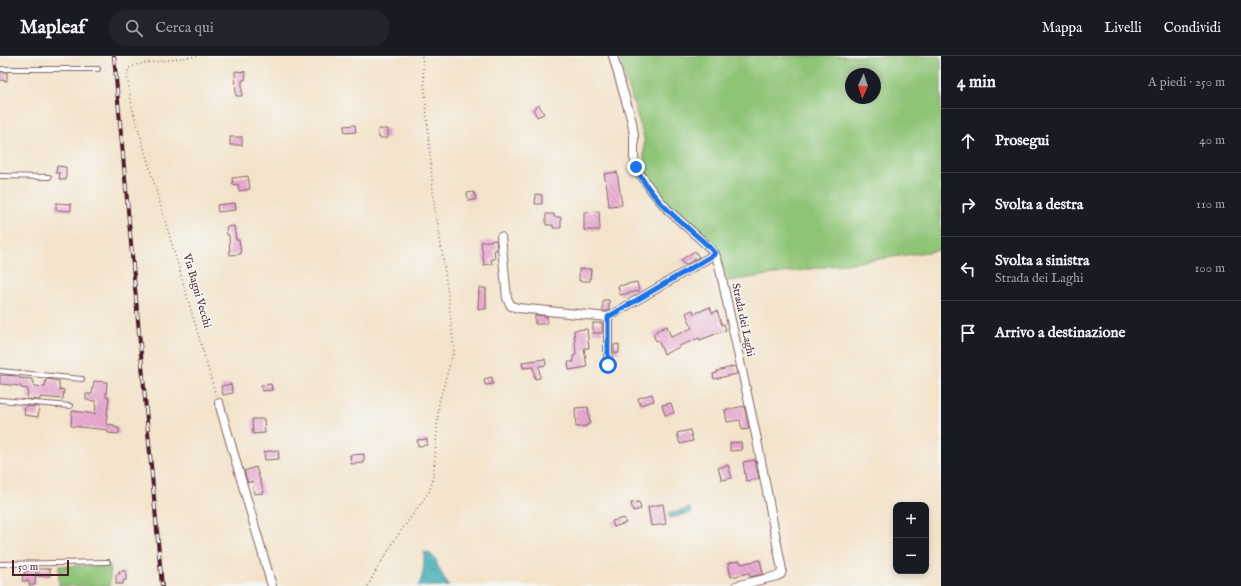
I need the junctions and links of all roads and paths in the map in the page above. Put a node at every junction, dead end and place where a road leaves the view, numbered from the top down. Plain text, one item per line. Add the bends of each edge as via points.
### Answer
1 (197, 56) edge
2 (422, 56) edge
3 (613, 56) edge
4 (0, 69) edge
5 (98, 69) dead end
6 (0, 176) edge
7 (49, 177) dead end
8 (501, 237) dead end
9 (715, 254) junction
10 (608, 317) junction
11 (608, 365) dead end
12 (0, 371) edge
13 (82, 379) dead end
14 (0, 400) edge
15 (219, 403) joint
16 (70, 406) dead end
17 (108, 562) dead end
18 (0, 564) edge
19 (272, 586) edge
20 (368, 586) edge
21 (736, 586) edge

1 - 15 path, Via Bagni Vecchi via 135,65 129,68 127,75 132,107
2 - 20 path via 434,202 454,350 439,402 434,469 429,492 396,538
3 - 9 street, Strada dei Laghi via 632,122 634,158 638,171 660,201
4 - 5 lane
6 - 7 lane
8 - 10 street via 507,298 511,306
9 - 10 street
9 - 21 street, Strada dei Laghi via 720,265 736,338 782,568 781,574 777,576
10 - 11 street
12 - 13 lane
14 - 16 lane
15 - 19 street
17 - 18 lane

